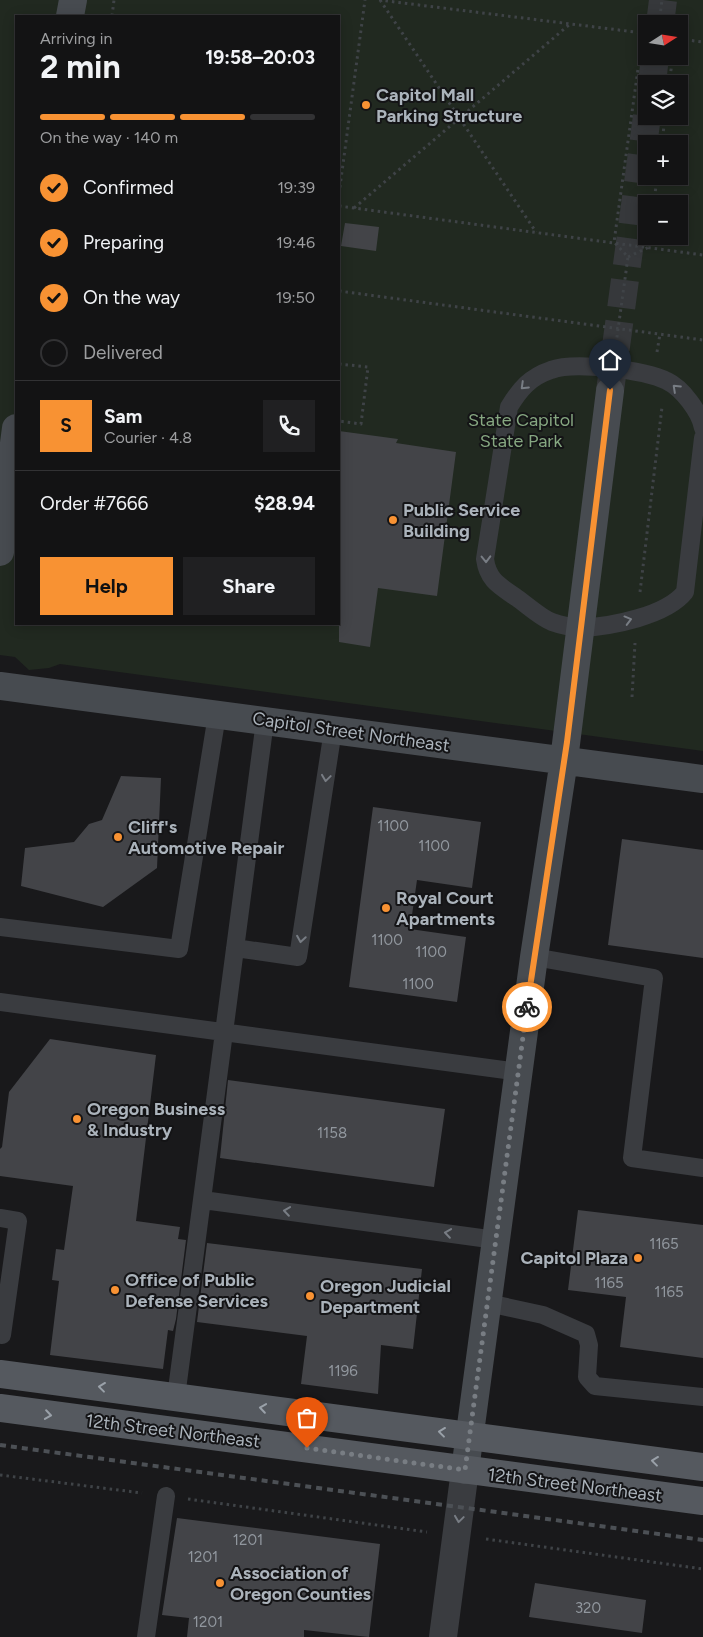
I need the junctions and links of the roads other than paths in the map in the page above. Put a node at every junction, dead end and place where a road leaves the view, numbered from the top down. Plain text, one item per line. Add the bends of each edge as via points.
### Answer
1 (72, 0) edge
2 (70, 15) edge
3 (612, 380) junction
4 (703, 428) edge
5 (15, 436) edge
6 (703, 438) edge
7 (0, 552) edge
8 (580, 628) junction
9 (0, 686) edge
10 (216, 715) junction
11 (265, 721) junction
12 (333, 730) junction
13 (564, 760) junction
14 (703, 779) edge
15 (0, 927) edge
16 (235, 948) junction
17 (534, 957) junction
18 (0, 1002) edge
19 (224, 1031) junction
20 (519, 1072) junction
21 (703, 1168) edge
22 (202, 1200) junction
23 (0, 1218) edge
24 (496, 1240) junction
25 (488, 1303) junction
26 (2, 1335) dead end
27 (0, 1374) edge
28 (176, 1397) junction
29 (703, 1397) edge
30 (0, 1408) edge
31 (470, 1435) junction
32 (703, 1467) edge
33 (465, 1470) junction
34 (166, 1496) road end
35 (703, 1502) edge
36 (146, 1637) edge
37 (443, 1637) edge

1 - 2 street
4 -> 3 lane via 683,394 669,382 654,375
3 - 8 street
3 -> 8 lane via 583,365 570,366 533,378 519,390 509,407 485,559 493,582 551,622
5 - 7 street
8 -> 6 lane via 623,622 666,608 685,592
8 - 13 street
9 - 10 street, Capitol Street Northeast
10 - 11 street, Capitol Street Northeast
10 - 15 lane via 179,949
11 - 12 street, Capitol Street Northeast
11 - 16 lane
12 - 13 street, Capitol Street Northeast
12 -> 16 lane via 298,957
13 - 14 street, Capitol Street Northeast
13 - 17 street
16 - 19 lane
17 - 20 street
17 - 21 lane via 654,978 632,1158
18 - 19 lane
19 - 20 lane
19 - 22 lane
20 - 24 street
24 -> 22 lane
22 - 28 lane
23 - 26 lane via 18,1221
24 - 25 street
25 - 29 lane via 543,1315 586,1334 589,1345 587,1378 595,1386
25 - 31 street
28 -> 27 main road, 12th Street Northeast
31 -> 28 main road, 12th Street Northeast
30 -> 33 main road, 12th Street Northeast
32 -> 31 main road, 12th Street Northeast
31 - 33 street
33 - 35 main road, 12th Street Northeast
33 -> 37 street
34 - 36 lane

